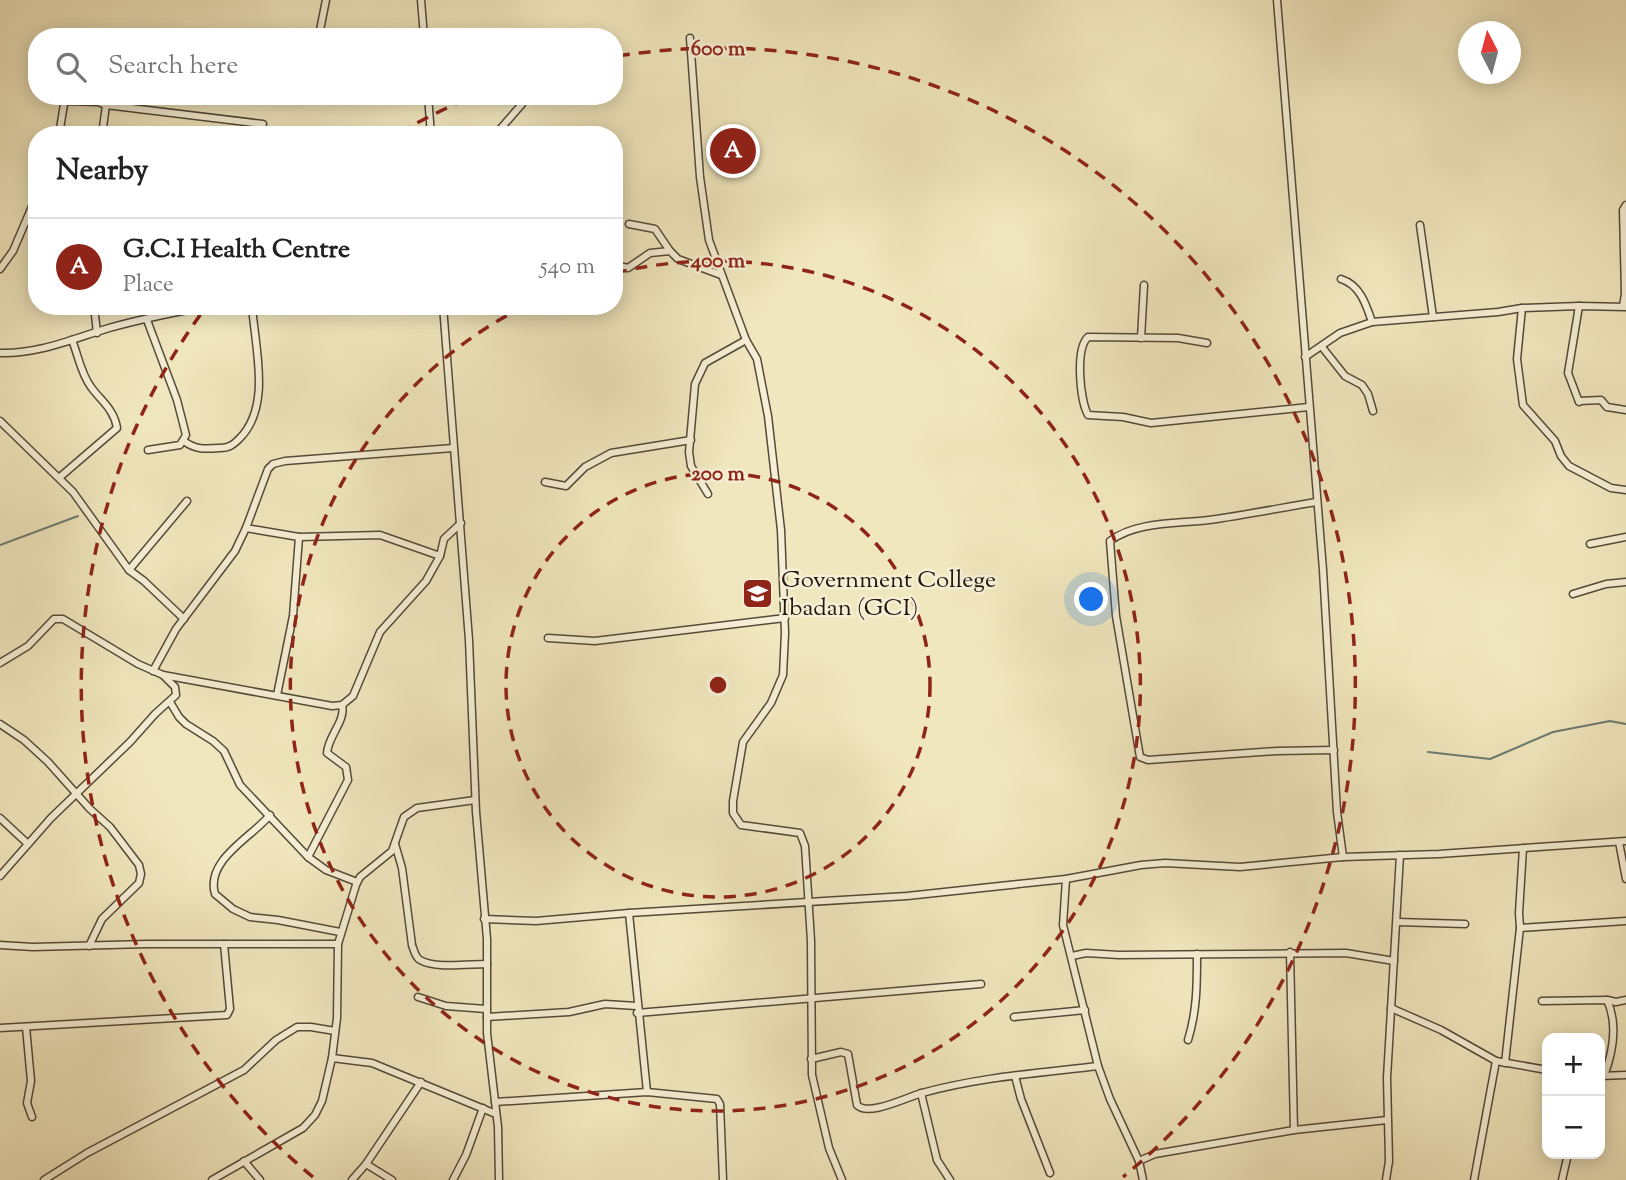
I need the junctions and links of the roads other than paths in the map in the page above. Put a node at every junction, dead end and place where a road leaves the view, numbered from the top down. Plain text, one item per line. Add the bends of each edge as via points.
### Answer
1 (326, 0) edge
2 (421, 0) edge
3 (1277, 0) edge
4 (320, 28) edge
5 (423, 28) edge
6 (690, 38) dead end
7 (64, 105) edge
8 (430, 105) edge
9 (521, 105) edge
10 (106, 106) joint
11 (263, 124) dead end
12 (60, 126) edge
13 (103, 126) edge
14 (431, 126) edge
15 (503, 126) edge
16 (1626, 205) edge
17 (28, 216) edge
18 (629, 223) dead end
19 (1420, 225) dead end
20 (670, 251) junction
21 (623, 267) edge
22 (0, 269) edge
23 (720, 275) junction
24 (1341, 279) dead end
25 (1144, 285) dead end
26 (1578, 306) junction
27 (1624, 307) edge
28 (1522, 308) junction
29 (95, 315) edge
30 (169, 315) edge
31 (253, 315) edge
32 (444, 315) edge
33 (1433, 317) junction
34 (147, 320) junction
35 (1372, 322) junction
36 (97, 333) junction
37 (1141, 338) junction
38 (72, 340) junction
39 (746, 340) junction
40 (1207, 343) dead end
41 (1322, 347) junction
42 (0, 353) edge
43 (1305, 356) junction
44 (1309, 407) junction
45 (1626, 410) edge
46 (1373, 411) dead end
47 (0, 421) edge
48 (691, 440) junction
49 (184, 441) junction
50 (453, 447) junction
51 (148, 450) dead end
52 (60, 477) junction
53 (545, 482) dead end
54 (1626, 490) edge
55 (708, 494) dead end
56 (187, 502) dead end
57 (1316, 502) junction
58 (461, 523) junction
59 (246, 528) junction
60 (299, 537) junction
61 (1626, 537) edge
62 (1590, 544) dead end
63 (440, 556) junction
64 (130, 570) junction
65 (1626, 582) edge
66 (1573, 594) dead end
67 (785, 618) junction
68 (184, 619) junction
69 (548, 638) dead end
70 (0, 663) edge
71 (153, 671) junction
72 (163, 676) junction
73 (277, 695) junction
74 (170, 702) junction
75 (342, 705) junction
76 (0, 724) edge
77 (1334, 750) junction
78 (76, 793) junction
79 (475, 800) junction
80 (270, 815) junction
81 (0, 818) edge
82 (1623, 841) edge
83 (394, 842) junction
84 (28, 844) junction
85 (1523, 848) junction
86 (1400, 855) junction
87 (308, 857) junction
88 (1343, 857) junction
89 (0, 876) edge
90 (1066, 879) junction
91 (1626, 879) edge
92 (357, 882) junction
93 (807, 904) junction
94 (629, 913) junction
95 (484, 919) junction
96 (1626, 921) edge
97 (1397, 922) junction
98 (1465, 924) dead end
99 (1520, 928) junction
100 (340, 932) junction
101 (224, 944) junction
102 (338, 944) junction
103 (0, 945) edge
104 (89, 946) junction
105 (1069, 946) junction
106 (1086, 953) junction
107 (1290, 953) junction
108 (1197, 954) junction
109 (1072, 956) junction
110 (1394, 961) junction
111 (487, 964) junction
112 (981, 984) dead end
113 (418, 997) dead end
114 (812, 999) junction
115 (1607, 1000) junction
116 (1626, 1000) edge
117 (1542, 1001) dead end
118 (1391, 1009) junction
119 (637, 1010) junction
120 (1085, 1010) junction
121 (487, 1013) junction
122 (1014, 1017) dead end
123 (26, 1027) junction
124 (0, 1028) edge
125 (335, 1031) junction
126 (1188, 1040) dead end
127 (332, 1058) junction
128 (811, 1059) junction
129 (1496, 1061) junction
130 (1505, 1063) junction
131 (1098, 1066) junction
132 (1542, 1069) edge
133 (1605, 1069) edge
134 (1626, 1075) edge
135 (1015, 1076) junction
136 (1605, 1076) edge
137 (421, 1083) junction
138 (647, 1092) junction
139 (921, 1093) junction
140 (495, 1102) junction
141 (483, 1108) junction
142 (496, 1114) junction
143 (32, 1116) dead end
144 (1387, 1120) junction
145 (1294, 1130) junction
146 (1567, 1159) edge
147 (244, 1161) junction
148 (1139, 1161) junction
149 (366, 1164) junction
150 (1049, 1173) dead end
151 (949, 1179) edge
152 (44, 1180) edge
153 (212, 1180) edge
154 (260, 1180) edge
155 (352, 1180) edge
156 (392, 1180) edge
157 (453, 1180) edge
158 (499, 1180) edge
159 (723, 1180) edge
160 (842, 1180) edge
161 (1143, 1180) edge
162 (1386, 1180) edge
163 (1474, 1180) edge
164 (1562, 1180) edge

1 - 4 street
2 - 5 street
3 - 43 street
6 - 23 street via 700,177 709,240
7 - 12 street
8 - 14 street
9 - 15 street
10 - 11 street
10 - 13 street
16 - 27 street
17 - 22 street
18 - 20 street via 655,229
19 - 33 street
20 - 21 street via 650,253
20 - 23 street
23 - 39 street
24 - 35 street via 1354,286
25 - 37 street
26 - 27 street
26 - 28 street
26 - 45 street via 1568,373 1579,401 1601,400 1607,407
28 - 33 street
28 - 54 street via 1517,359 1523,405 1555,441 1569,466 1611,488
29 - 36 street
30 - 34 street
31 - 49 street via 259,396 249,428 227,448 199,449
32 - 50 street
33 - 35 street
34 - 36 street
34 - 49 street via 183,419
35 - 41 street via 1340,333
36 - 38 street
37 - 40 street
37 - 44 street via 1092,336 1083,341 1080,371 1088,415 1151,423
38 - 42 street via 38,351
38 - 52 street via 90,386 110,408 117,428
39 - 48 street via 705,363 695,384
39 - 67 street via 757,359 768,416
41 - 43 street
41 - 46 street via 1345,376 1362,385
43 - 44 street
44 - 57 street
47 - 52 street
48 - 53 street via 611,453 585,467 566,485
48 - 55 street via 691,466
49 - 51 street
50 - 58 street
50 - 59 street via 273,464
52 - 64 street
56 - 64 street
57 - 77 street
57 - 77 street via 1144,527 1110,541 1110,559 1140,757
58 - 63 street via 444,539
58 - 79 street
59 - 60 street
59 - 68 street via 229,561
60 - 63 street via 380,534
60 - 73 street via 293,616
61 - 62 street
63 - 75 street via 426,581 380,632 353,696
64 - 68 street
65 - 66 street
67 - 69 street via 606,640
67 - 93 street via 783,675 771,703 743,742 733,813 741,825 800,833 805,846
68 - 71 street
70 - 71 street via 28,646 54,619 64,619
71 - 72 street
72 - 73 street
72 - 74 street via 175,687
73 - 75 street
74 - 78 street
74 - 80 street via 178,717 224,751 240,785
75 - 87 street via 327,752 346,767 348,780
76 - 78 street via 24,740
77 - 88 street
78 - 84 street
78 - 104 street via 124,844 142,874 139,883 102,919
79 - 83 street via 409,811
79 - 95 street
80 - 87 street
80 - 100 street via 259,829 229,849 214,881 215,894 250,917
81 - 84 street
82 - 85 street
82 - 91 street
83 - 92 street via 391,851
83 - 111 street via 416,955 447,965
84 - 89 street
85 - 86 street
85 - 99 street
86 - 88 street
86 - 97 street
87 - 92 street
88 - 90 street via 1240,867 1165,863
90 - 93 street
90 - 105 street via 1063,925
92 - 100 street
93 - 94 street
93 - 114 street
94 - 95 street via 536,921
94 - 119 street
95 - 111 street
96 - 99 street
97 - 98 street
97 - 110 street
99 - 130 street
100 - 102 street
101 - 102 street
101 - 104 street
101 - 123 street via 227,1015
102 - 125 street
103 - 104 street
105 - 106 street
105 - 109 street
106 - 108 street
106 - 109 street
107 - 108 street
107 - 110 street via 1346,953
107 - 145 street
108 - 126 street via 1198,993
109 - 120 street
110 - 118 street
111 - 121 street
112 - 114 street
113 - 121 street
114 - 119 street
114 - 128 street
115 - 116 street
115 - 117 street
115 - 133 street via 1614,1015 1611,1056
118 - 129 street
118 - 144 street
119 - 121 street via 605,1004 569,1012
119 - 138 street
120 - 122 street
120 - 131 street
121 - 140 street
123 - 124 street
123 - 143 street via 31,1081 27,1103
125 - 127 street
125 - 152 street via 297,1027 244,1070
127 - 137 street via 372,1063
127 - 147 street via 315,1115 303,1128
128 - 139 street via 848,1054 857,1105 862,1110
128 - 160 street via 829,1148
129 - 130 street
129 - 163 street
130 - 132 street
131 - 135 street
131 - 148 street
134 - 136 street
135 - 139 street
135 - 150 street
137 - 141 street
137 - 149 street
138 - 140 street
138 - 159 street via 717,1099
139 - 151 street via 937,1160
140 - 142 street
141 - 142 street
141 - 157 street
142 - 158 street
144 - 145 street
144 - 162 street
145 - 148 street via 1155,1154
146 - 164 street
147 - 153 street
147 - 154 street
148 - 161 street
149 - 155 street
149 - 156 street

